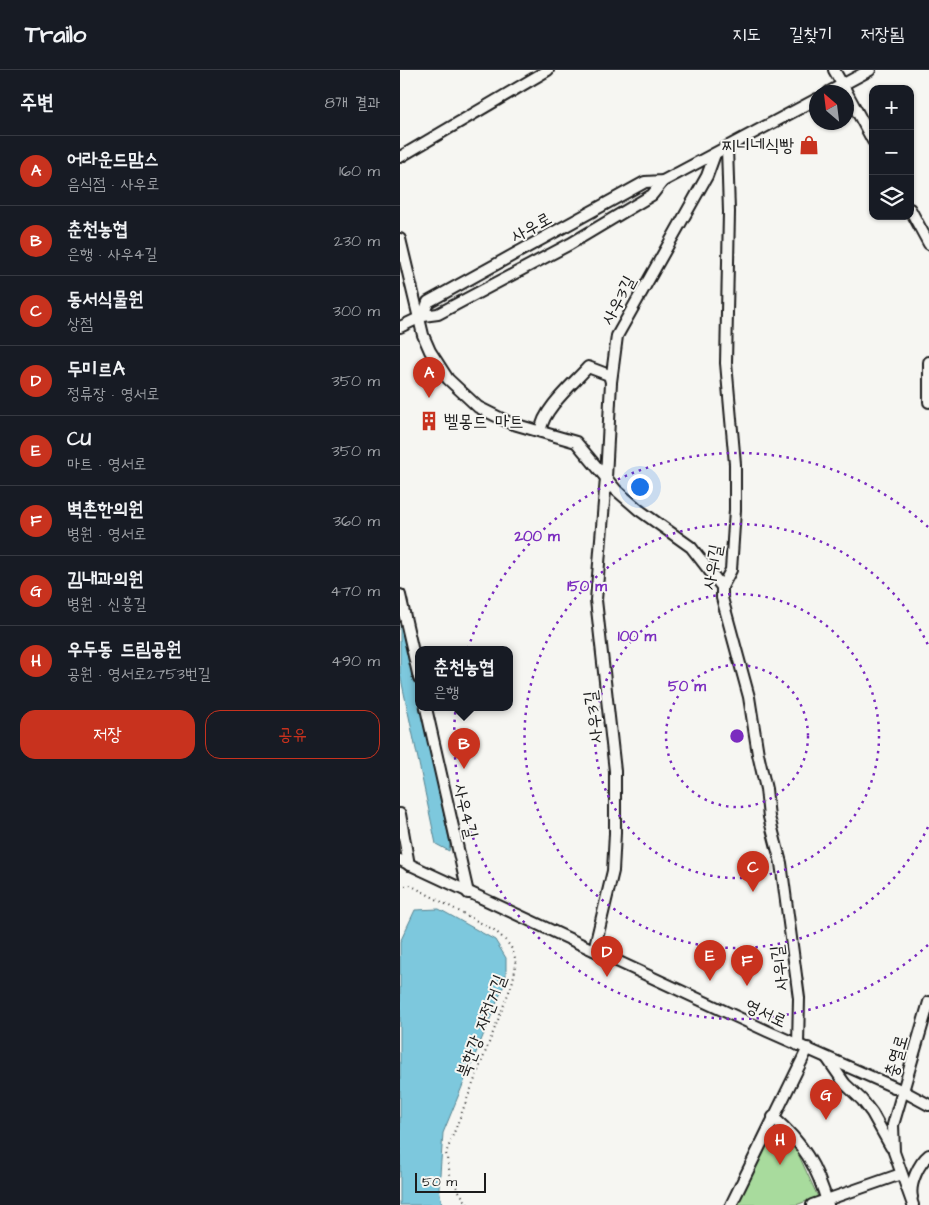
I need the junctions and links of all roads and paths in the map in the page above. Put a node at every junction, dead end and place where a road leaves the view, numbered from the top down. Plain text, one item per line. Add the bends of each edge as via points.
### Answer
1 (548, 70) edge
2 (834, 70) edge
3 (870, 70) edge
4 (842, 85) edge
5 (851, 85) edge
6 (809, 103) edge
7 (854, 106) edge
8 (869, 134) edge
9 (727, 147) junction
10 (714, 154) junction
11 (400, 157) edge
12 (663, 181) junction
13 (914, 216) edge
14 (400, 239) edge
15 (929, 244) edge
16 (420, 317) junction
17 (400, 327) edge
18 (929, 367) edge
19 (611, 382) junction
20 (929, 402) edge
21 (541, 430) junction
22 (606, 478) junction
23 (722, 587) junction
24 (400, 595) edge
25 (415, 661) edge
26 (427, 711) edge
27 (400, 814) edge
28 (404, 862) edge
29 (400, 887) edge
30 (468, 893) junction
31 (594, 950) junction
32 (929, 1002) edge
33 (803, 1047) junction
34 (826, 1057) junction
35 (903, 1091) junction
36 (929, 1105) edge
37 (773, 1116) junction
38 (894, 1153) junction
39 (929, 1155) edge
40 (901, 1174) junction
41 (827, 1203) edge
42 (468, 1205) edge
43 (732, 1205) edge
44 (812, 1205) edge
45 (913, 1205) edge

1 - 11 street
2 - 4 street
3 - 5 street
6 - 9 street, 사우로
7 - 8 street
9 - 10 street, 사우로
9 - 23 street, 사우1길 via 726,364 735,501 731,570
10 - 12 street, 사우로
10 - 19 street, 사우3길 via 708,176 617,336
12 - 16 street, 사우로 via 652,195 570,244 438,314
12 - 16 street, 사우로 via 645,182 428,302
13 - 15 street
14 - 16 street
16 - 17 street, 사우로
16 - 21 street via 430,351 448,379 478,407 510,422
18 - 20 street
19 - 21 street via 609,375 588,367 554,404
19 - 22 street, 사우3길
21 - 22 street via 576,442
22 - 23 street via 639,510 690,547
22 - 31 street, 사우3길 via 596,600 615,771 614,833 613,871
23 - 33 street, 사우1길 via 722,598 749,697 769,817 781,863
24 - 25 street
26 - 30 street, 사우4길
27 - 28 street
28 - 30 street, 영서로
29 - 42 path, 북한강 자전거길 via 410,885 494,930 515,952 512,984 446,1153 451,1179
30 - 31 street, 영서로
31 - 33 street, 영서로
32 - 35 street, 충열로
33 - 34 street, 영서로
33 - 37 street
34 - 35 street, 영서로
34 - 38 street via 872,1113
35 - 36 street, 충열로
35 - 38 street via 893,1125
37 - 41 street via 809,1155
37 - 43 street
38 - 40 street
39 - 45 street via 916,1174 911,1191
40 - 41 street
40 - 45 street
41 - 44 street

